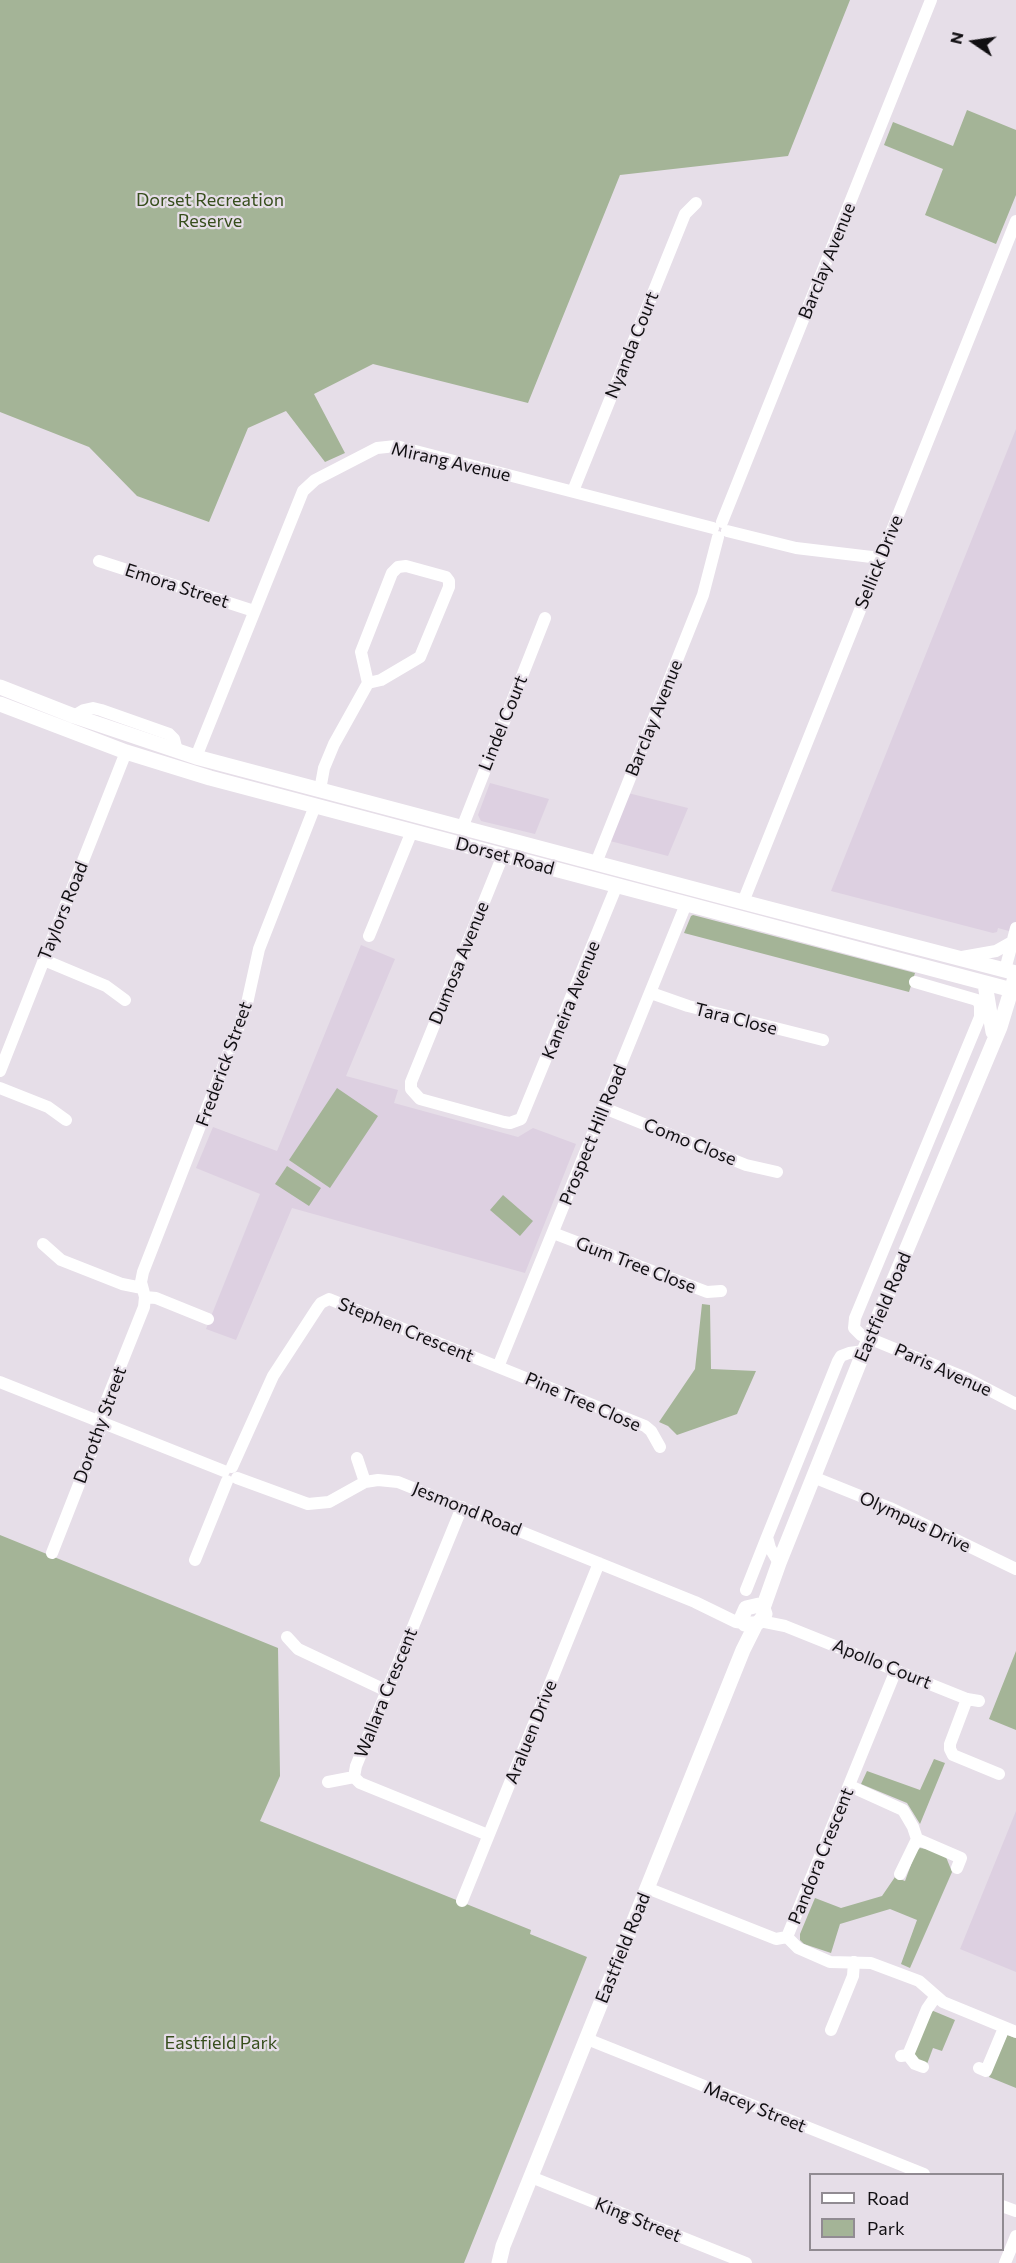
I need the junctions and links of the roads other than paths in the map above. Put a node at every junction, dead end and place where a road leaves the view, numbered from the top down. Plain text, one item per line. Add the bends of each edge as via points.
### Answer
1 (931, 0) edge
2 (696, 203) dead end
3 (1016, 221) edge
4 (573, 492) junction
5 (720, 529) junction
6 (880, 558) junction
7 (99, 561) dead end
8 (254, 611) junction
9 (545, 618) dead end
10 (368, 684) junction
11 (0, 687) edge
12 (0, 704) edge
13 (74, 716) junction
14 (131, 736) junction
15 (177, 751) junction
16 (126, 752) junction
17 (196, 757) junction
18 (320, 790) junction
19 (315, 806) junction
20 (462, 828) junction
21 (412, 831) junction
22 (507, 839) junction
23 (503, 855) junction
24 (596, 863) junction
25 (617, 885) junction
26 (743, 902) junction
27 (686, 904) junction
28 (739, 918) junction
29 (1016, 928) edge
30 (369, 936) dead end
31 (1012, 942) junction
32 (958, 958) junction
33 (44, 960) junction
34 (1011, 971) edge
35 (915, 982) dead end
36 (985, 984) junction
37 (1010, 990) edge
38 (651, 993) junction
39 (125, 1000) dead end
40 (1011, 1011) edge
41 (993, 1032) junction
42 (824, 1040) dead end
43 (4, 1047) edge
44 (988, 1054) junction
45 (963, 1060) junction
46 (0, 1071) edge
47 (0, 1088) edge
48 (604, 1108) junction
49 (525, 1114) joint
50 (66, 1120) dead end
51 (777, 1172) dead end
52 (553, 1233) junction
53 (43, 1244) dead end
54 (721, 1291) dead end
55 (143, 1292) junction
56 (208, 1319) dead end
57 (867, 1345) junction
58 (498, 1367) junction
59 (0, 1382) edge
60 (1016, 1404) edge
61 (100, 1422) junction
62 (660, 1447) dead end
63 (357, 1458) dead end
64 (230, 1474) junction
65 (813, 1477) junction
66 (365, 1482) junction
67 (462, 1507) junction
68 (767, 1537) junction
69 (52, 1553) dead end
70 (195, 1560) dead end
71 (599, 1563) junction
72 (778, 1565) junction
73 (1016, 1569) edge
74 (746, 1590) dead end
75 (753, 1615) junction
76 (287, 1637) dead end
77 (896, 1670) junction
78 (387, 1691) junction
79 (999, 1774) dead end
80 (354, 1777) junction
81 (328, 1782) dead end
82 (850, 1786) junction
83 (488, 1835) junction
84 (917, 1839) junction
85 (957, 1868) dead end
86 (899, 1875) dead end
87 (647, 1888) junction
88 (462, 1901) dead end
89 (787, 1937) junction
90 (854, 1962) junction
91 (936, 1996) junction
92 (831, 2030) dead end
93 (1010, 2030) edge
94 (587, 2039) junction
95 (923, 2067) dead end
96 (979, 2068) dead end
97 (919, 2173) edge
98 (531, 2177) junction
99 (1016, 2236) edge
100 (503, 2246) junction
101 (493, 2263) edge
102 (499, 2263) edge
103 (746, 2263) edge
104 (1005, 2263) edge

1 - 5 street, Barclay Avenue
2 - 4 street, Nyanda Court via 685,214
3 - 6 street, Sellick Drive
4 - 5 street, Mirang Avenue
4 - 8 street, Mirang Avenue via 396,446 377,448 307,486
5 - 6 street, Mirang Avenue via 796,548
5 - 24 street, Barclay Avenue via 703,595
6 - 26 street, Sellick Drive
7 - 8 street, Emora Street
8 - 17 street, Mirang Avenue
9 - 20 street, Lindel Court
10 - 10 street via 361,652 392,573 406,566 446,577 449,587 420,657
10 - 18 street via 334,744
11 - 13 main road, Dorset Road
12 - 16 main road, Dorset Road
13 - 14 main road, Dorset Road
13 - 15 street via 93,708 113,714 169,734
14 - 15 main road, Dorset Road
14 - 16 main road
15 - 17 main road, Dorset Road
16 - 19 main road, Dorset Road
16 - 33 street, Taylors Road
17 - 18 main road, Dorset Road
18 - 19 main road
18 - 20 main road, Dorset Road
19 - 21 main road, Dorset Road
19 - 55 street, Frederick Street via 259,949 246,1008 143,1272
20 - 22 main road, Dorset Road
21 - 23 main road, Dorset Road
21 - 30 street
22 - 23 main road
22 - 24 main road, Dorset Road
23 - 25 main road, Dorset Road
23 - 49 street, Dumosa Avenue via 411,1089 420,1100 510,1123
24 - 26 main road, Dorset Road
25 - 27 main road, Dorset Road
25 - 49 street, Kaneira Avenue
26 - 28 main road
26 - 32 main road, Dorset Road
27 - 28 main road, Dorset Road
27 - 38 street, Prospect Hill Road
28 - 36 main road, Dorset Road
29 - 31 street
31 - 32 street via 996,951
31 - 34 street
32 - 34 main road, Dorset Road
33 - 39 street via 106,986
33 - 43 street, Taylors Road
34 - 37 main road, Eastfield Road
35 - 45 street via 977,1000 980,1017
36 - 37 main road, Dorset Road
36 - 41 main road
37 - 40 main road, Eastfield Road
37 - 41 main road, Eastfield Road
38 - 42 street, Tara Close
38 - 48 street, Prospect Hill Road
40 - 44 main road, Eastfield Road
41 - 44 main road, Eastfield Road
43 - 46 street, Taylors Road
44 - 45 street
44 - 57 main road, Eastfield Road
45 - 57 street via 855,1318 856,1331
47 - 50 street via 48,1107
48 - 51 street, Como Close via 746,1165
48 - 52 street, Prospect Hill Road
52 - 54 street, Gum Tree Close via 707,1292
52 - 58 street, Prospect Hill Road
53 - 55 street via 61,1260
55 - 56 street
55 - 61 street, Dorothy Street via 144,1307
57 - 60 street, Paris Avenue via 966,1378
57 - 65 main road, Eastfield Road
57 - 68 street via 838,1361
58 - 62 street, Pine Tree Close via 645,1426
58 - 64 street, Stephen Crescent via 326,1300 313,1313 273,1376
59 - 61 street, Jesmond Road
61 - 64 street, Jesmond Road
61 - 69 street, Dorothy Street via 101,1428
63 - 66 street
64 - 66 street, Jesmond Road via 308,1504 329,1502
64 - 70 street
65 - 72 main road, Eastfield Road
65 - 73 street, Olympus Drive via 890,1508
66 - 67 street, Jesmond Road via 398,1482
67 - 71 street, Jesmond Road
67 - 78 street, Wallara Crescent
68 - 72 street
68 - 74 street
71 - 75 street, Jesmond Road via 736,1622
71 - 83 street, Araluen Drive
72 - 75 main road, Eastfield Road
75 - 77 street, Apollo Court
75 - 87 main road, Eastfield Road via 743,1650
76 - 78 street via 297,1649
77 - 79 street, Apollo Court via 973,1700 950,1749 954,1755
77 - 82 street, Pandora Crescent
78 - 80 street, Wallara Crescent
80 - 81 street
80 - 83 street, Wallara Crescent via 360,1783
82 - 84 street via 903,1810
82 - 89 street, Pandora Crescent
83 - 88 street, Araluen Drive
84 - 85 street via 961,1858
84 - 86 street
87 - 89 street, Pandora Crescent via 776,1939
87 - 94 main road, Eastfield Road
89 - 90 street via 798,1948 830,1962
90 - 91 street via 872,1963 919,1981
90 - 92 street via 853,1976
91 - 93 street
91 - 95 street via 904,2056
93 - 96 street via 986,2071
94 - 97 street, Macey Street
94 - 98 main road, Eastfield Road
98 - 100 main road, Eastfield Road
98 - 103 street, King Street
99 - 104 street
100 - 101 main road, Eastfield Road
100 - 102 main road, Eastfield Road

